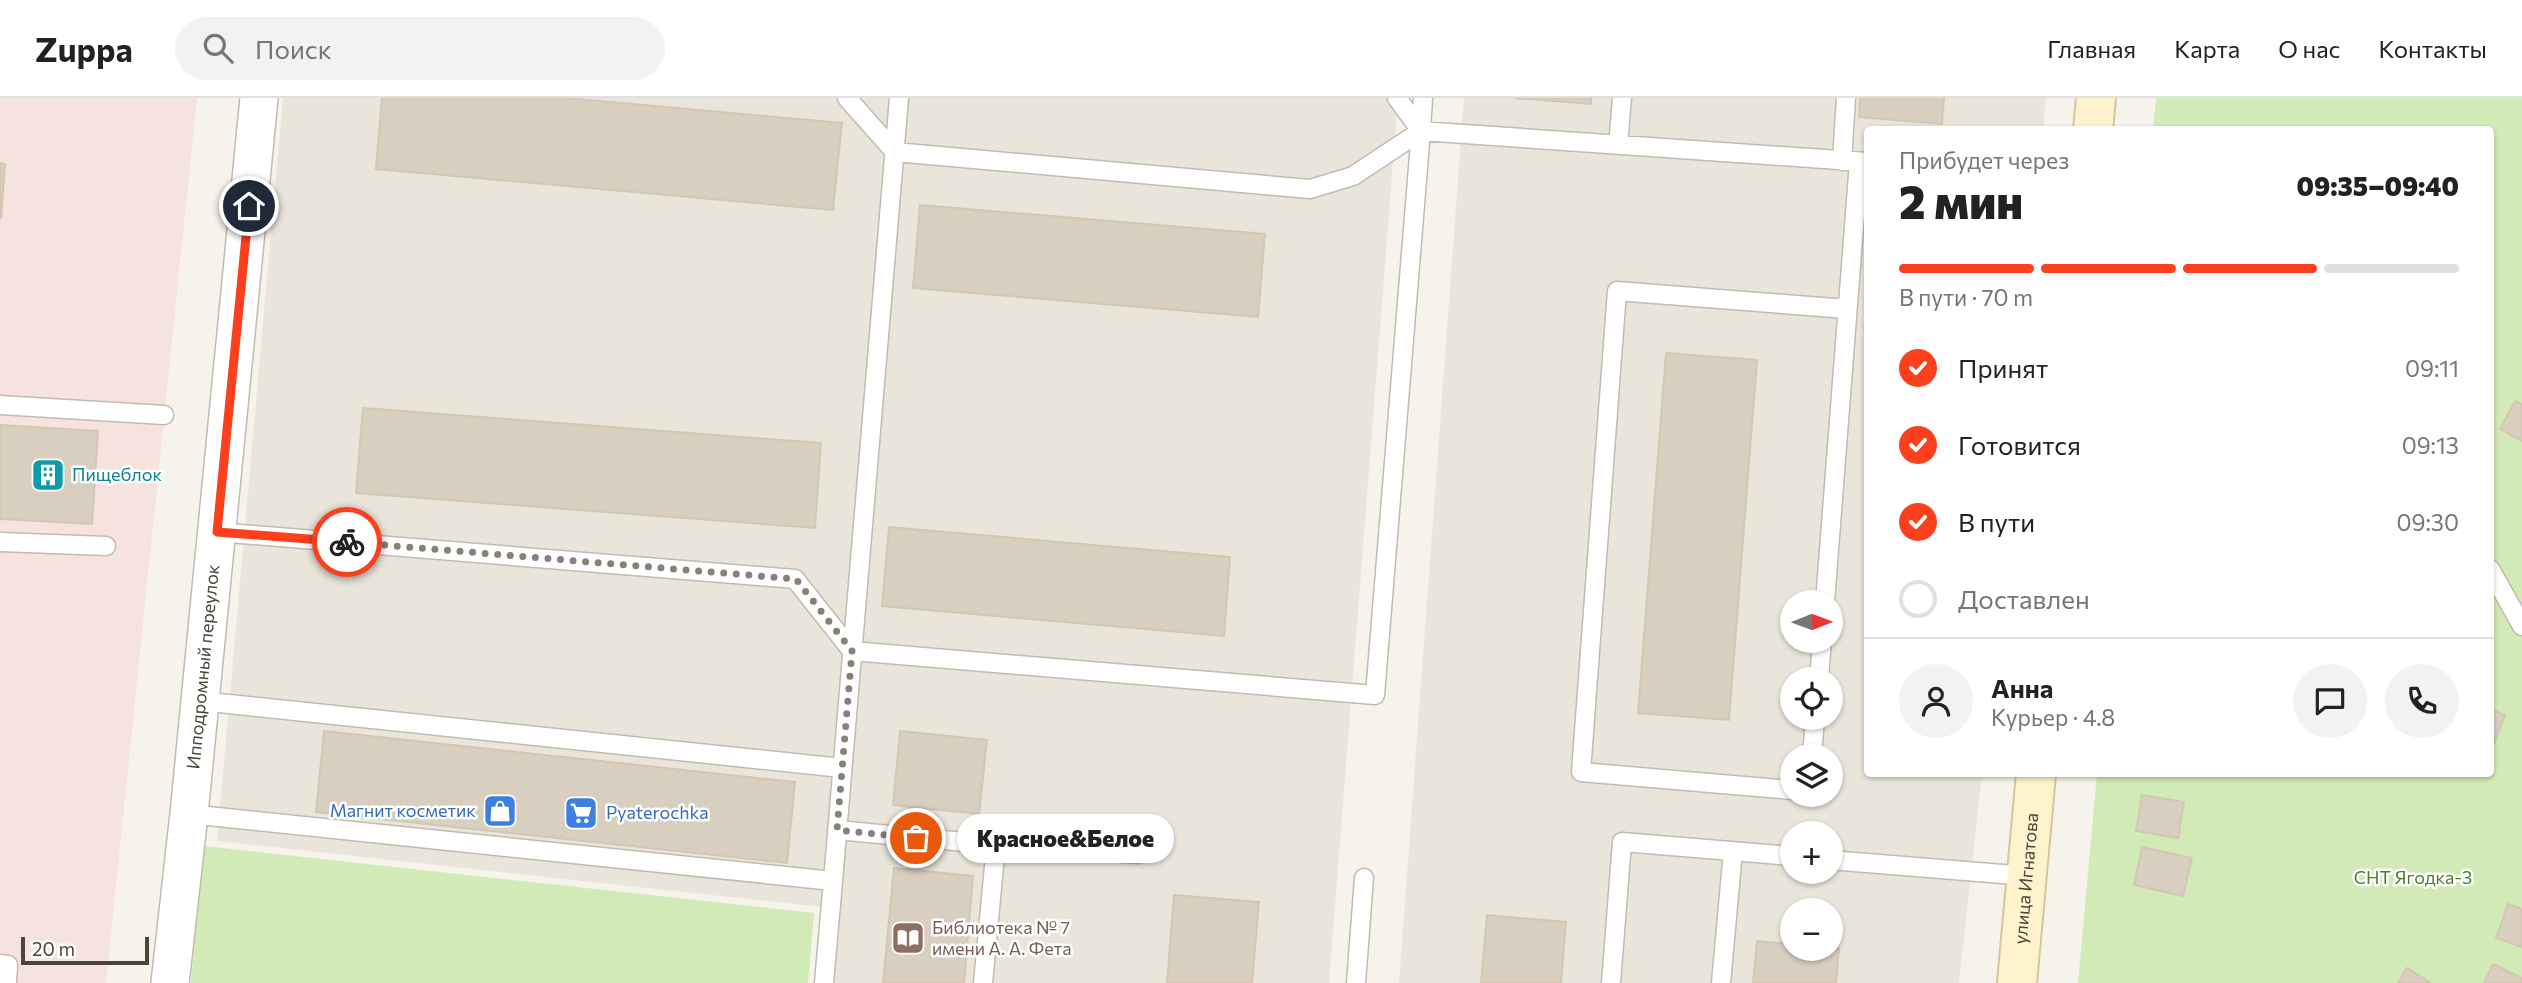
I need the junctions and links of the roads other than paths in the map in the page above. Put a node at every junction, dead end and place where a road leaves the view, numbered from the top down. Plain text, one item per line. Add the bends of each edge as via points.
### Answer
1 (259, 98) edge
2 (847, 98) edge
3 (899, 98) edge
4 (1397, 98) edge
5 (1423, 98) edge
6 (1622, 98) edge
7 (1846, 98) edge
8 (2096, 98) edge
9 (2093, 126) edge
10 (1421, 131) junction
11 (1618, 145) junction
12 (895, 152) junction
13 (1856, 162) edge
14 (1847, 309) junction
15 (0, 405) edge
16 (164, 415) dead end
17 (217, 532) junction
18 (0, 542) edge
19 (106, 546) dead end
20 (2494, 576) edge
21 (1826, 590) edge
22 (2522, 626) edge
23 (852, 651) junction
24 (200, 701) junction
25 (842, 768) junction
26 (2036, 777) edge
27 (1780, 789) edge
28 (189, 814) junction
29 (837, 830) junction
30 (996, 845) junction
31 (1733, 851) junction
32 (1138, 854) dead end
33 (1780, 855) edge
34 (1843, 861) edge
35 (2027, 876) junction
36 (1364, 878) dead end
37 (833, 881) junction
38 (0, 964) edge
39 (7, 983) edge
40 (170, 983) edge
41 (824, 983) edge
42 (983, 983) edge
43 (1356, 983) edge
44 (1611, 983) edge
45 (1721, 983) edge
46 (2017, 983) edge

1 - 17 street, Ипподромный переулок
2 - 12 lane
3 - 12 lane
4 - 10 lane
5 - 10 lane
6 - 11 lane
7 - 13 lane
8 - 9 main road
10 - 11 lane
10 - 12 lane via 1353,176 1310,189
10 - 23 lane via 1375,695
11 - 13 lane
12 - 23 lane
13 - 14 lane
14 - 21 lane
14 - 27 lane via 1617,292 1580,772
15 - 16 lane
17 - 23 lane via 796,579
17 - 24 street, Ипподромный переулок
18 - 19 lane
20 - 22 lane
23 - 25 lane
24 - 25 lane
24 - 28 street, Ипподромный переулок
25 - 29 lane
26 - 35 main road, улица Игнатова
28 - 37 lane
28 - 40 street, Ипподромный переулок
29 - 30 lane
29 - 37 lane
30 - 32 lane
30 - 42 lane
31 - 33 lane
31 - 44 lane via 1622,842
31 - 45 lane
34 - 35 lane
35 - 46 main road, улица Игнатова
36 - 43 lane
37 - 41 lane
38 - 39 lane via 8,965

